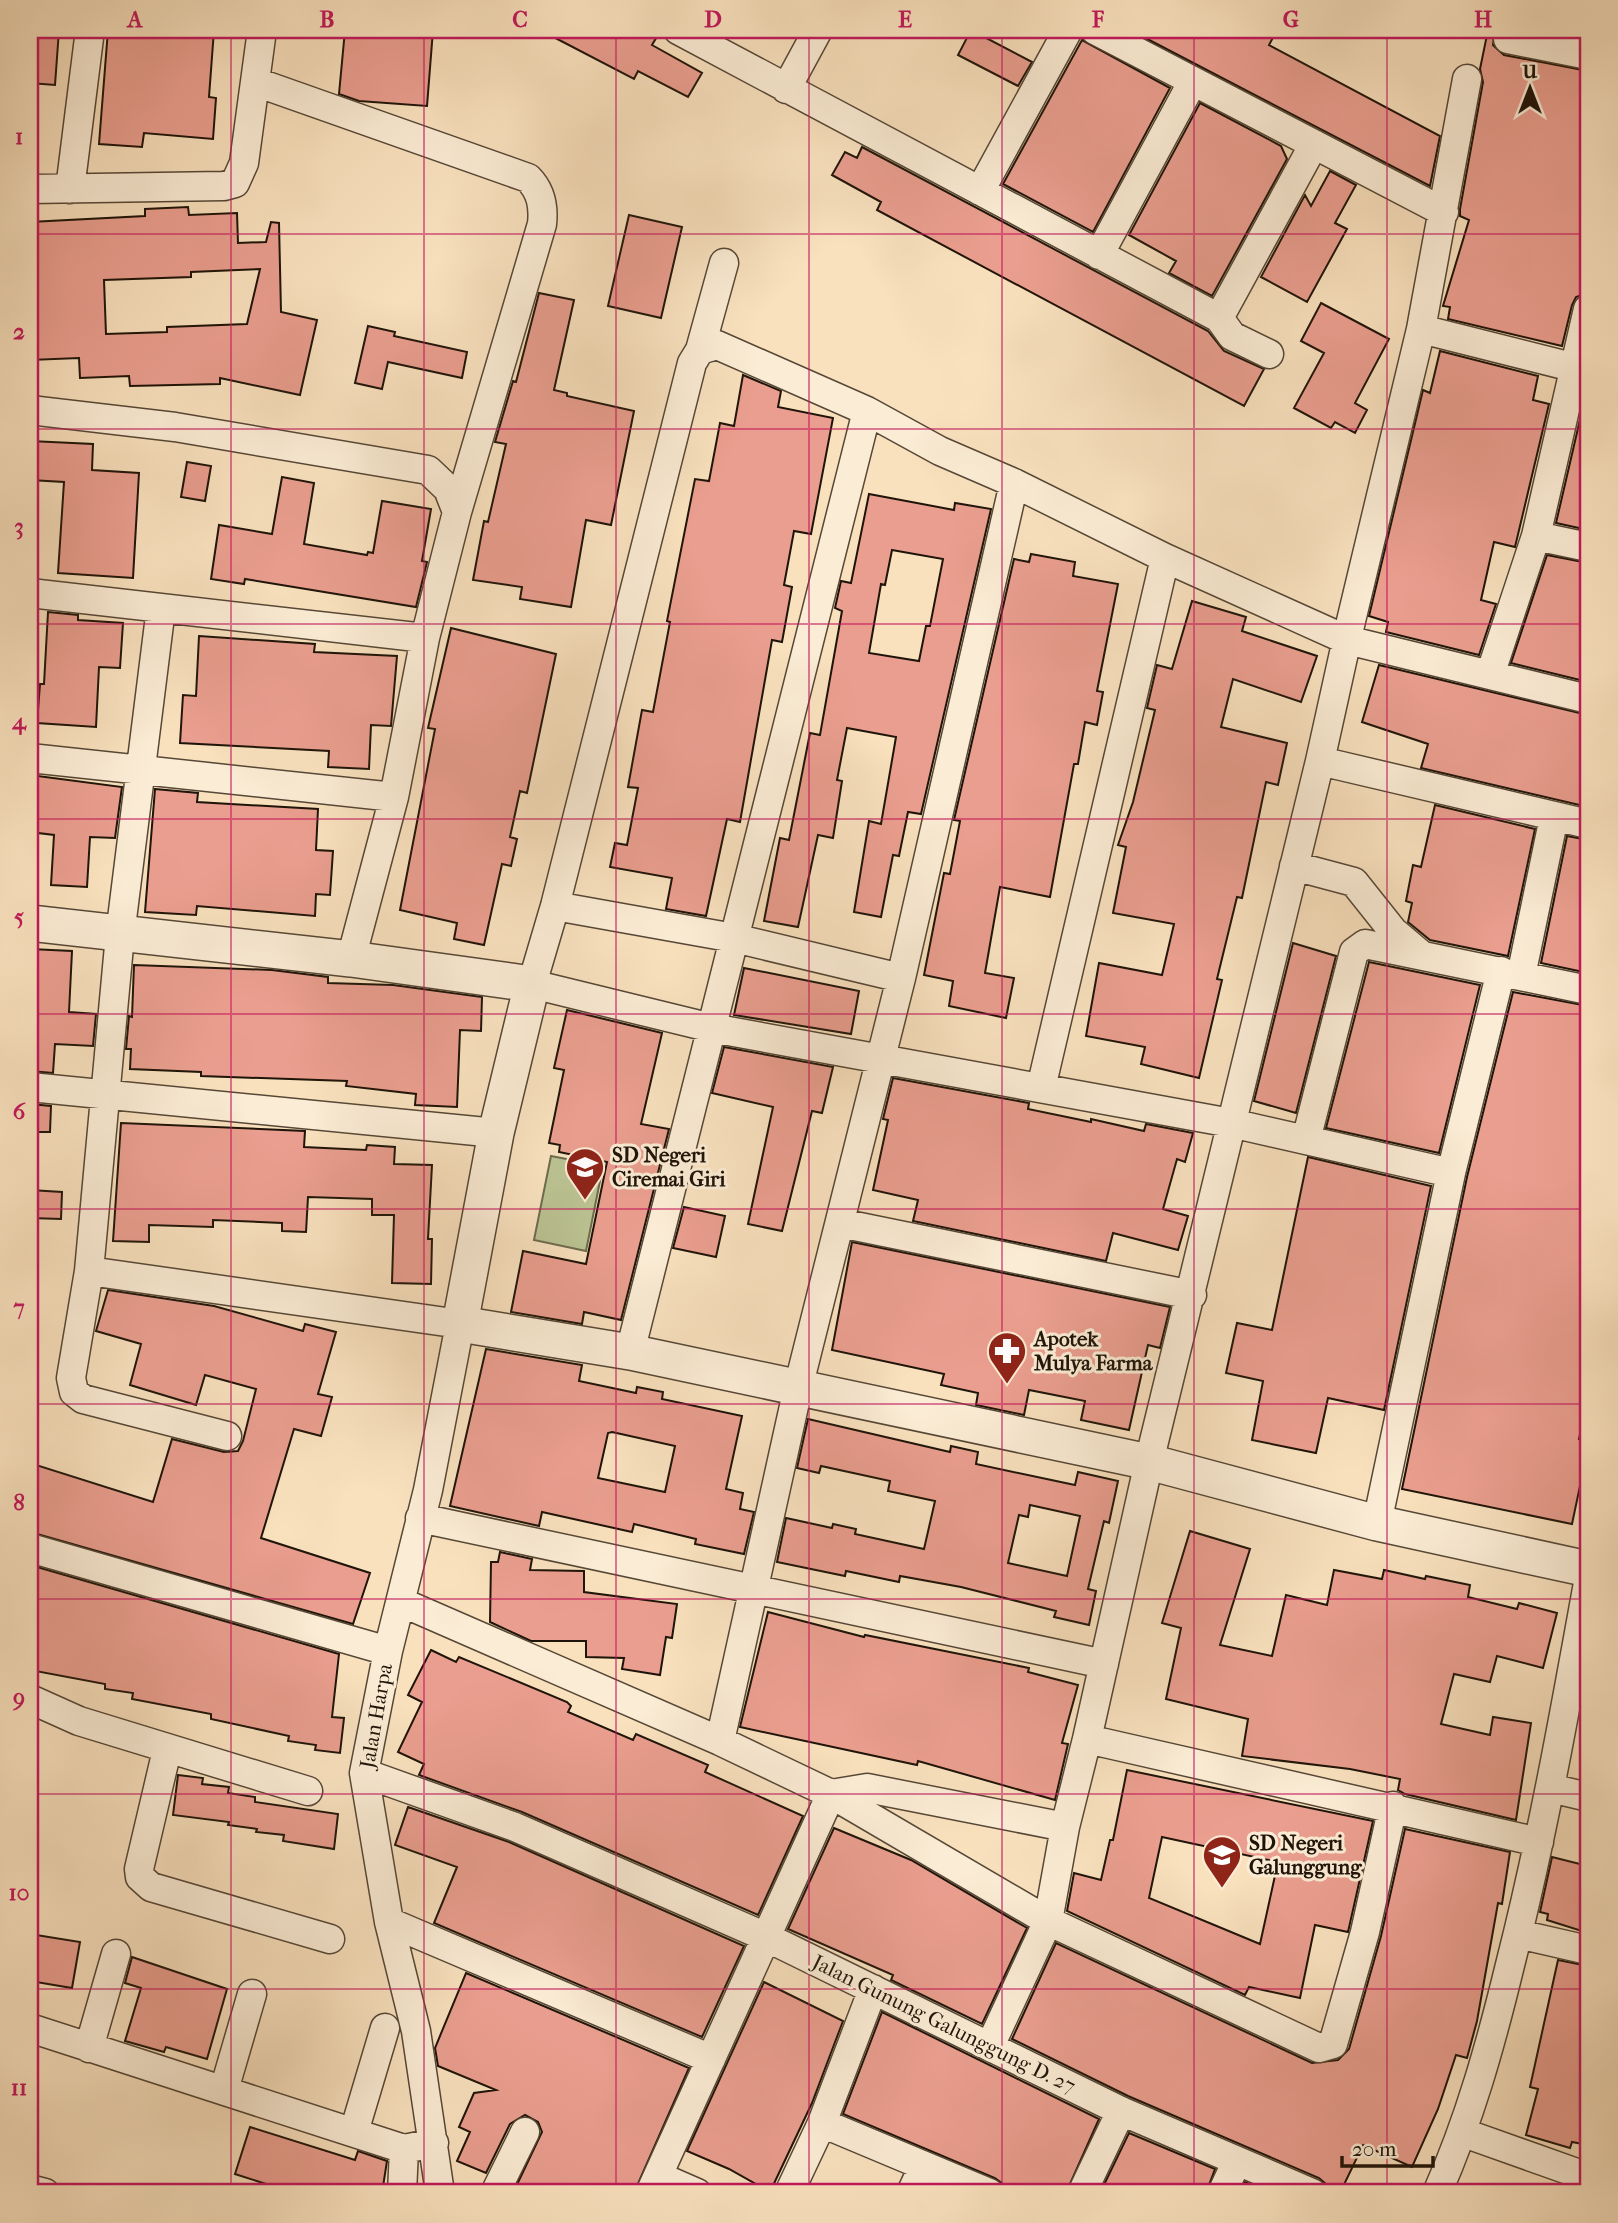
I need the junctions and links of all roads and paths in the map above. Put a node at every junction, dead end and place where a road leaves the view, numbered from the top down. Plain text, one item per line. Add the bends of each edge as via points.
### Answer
1 (90, 30) edge
2 (262, 30) edge
3 (678, 30) edge
4 (818, 30) edge
5 (1068, 30) edge
6 (1095, 30) edge
7 (1508, 39) edge
8 (1588, 55) edge
9 (1466, 79) dead end
10 (1193, 81) junction
11 (257, 82) junction
12 (786, 89) junction
13 (1314, 144) junction
14 (30, 189) edge
15 (70, 189) junction
16 (980, 191) junction
17 (1444, 212) junction
18 (1099, 255) junction
19 (724, 263) dead end
20 (1588, 309) edge
21 (1219, 318) junction
22 (1421, 329) junction
23 (700, 350) junction
24 (1269, 354) dead end
25 (1580, 369) edge
26 (30, 410) edge
27 (867, 411) junction
28 (1014, 483) junction
29 (457, 512) junction
30 (1536, 536) junction
31 (1588, 547) edge
32 (1165, 558) junction
33 (30, 593) edge
34 (161, 608) junction
35 (425, 638) junction
36 (1347, 640) junction
37 (1490, 674) junction
38 (1588, 699) edge
39 (30, 758) edge
40 (1320, 761) junction
41 (141, 771) junction
42 (394, 797) junction
43 (1554, 817) junction
44 (1588, 824) edge
45 (1294, 866) junction
46 (555, 906) junction
47 (30, 923) edge
48 (120, 935) junction
49 (734, 937) junction
50 (1421, 954) junction
51 (351, 959) junction
52 (1511, 974) junction
53 (901, 978) junction
54 (531, 985) junction
55 (1588, 990) edge
56 (712, 1028) junction
57 (881, 1057) junction
58 (30, 1087) edge
59 (1041, 1088) junction
60 (105, 1095) junction
61 (1231, 1123) junction
62 (496, 1133) junction
63 (1306, 1140) junction
64 (1451, 1173) junction
65 (840, 1223) junction
66 (89, 1271) junction
67 (1192, 1295) junction
68 (460, 1324) junction
69 (630, 1352) junction
70 (799, 1388) junction
71 (227, 1436) dead end
72 (1149, 1462) junction
73 (421, 1518) junction
74 (1377, 1523) junction
75 (30, 1548) edge
76 (1588, 1570) edge
77 (1588, 1583) edge
78 (754, 1590) junction
79 (401, 1602) junction
80 (388, 1651) junction
81 (1104, 1664) junction
82 (30, 1699) edge
83 (1087, 1739) junction
84 (720, 1741) junction
85 (167, 1750) junction
86 (365, 1773) junction
87 (1550, 1788) junction
88 (308, 1791) dead end
89 (831, 1794) junction
90 (1588, 1797) edge
91 (1393, 1806) junction
92 (1065, 1828) junction
93 (1539, 1842) junction
94 (1048, 1921) junction
95 (389, 1922) junction
96 (1518, 1934) junction
97 (766, 1937) junction
98 (330, 1939) dead end
99 (1588, 1950) edge
100 (116, 1954) dead end
101 (873, 1989) junction
102 (252, 1994) dead end
103 (30, 2028) edge
104 (385, 2028) dead end
105 (990, 2046) junction
106 (89, 2048) junction
107 (711, 2059) junction
108 (224, 2091) junction
109 (1121, 2111) junction
110 (822, 2123) junction
111 (354, 2132) junction
112 (526, 2132) dead end
113 (1464, 2133) junction
114 (434, 2143) junction
115 (404, 2148) junction
116 (1237, 2161) junction
117 (923, 2167) junction
118 (1588, 2177) edge
119 (654, 2185) edge
120 (30, 2189) edge
121 (44, 2193) edge
122 (402, 2193) edge
123 (440, 2193) edge
124 (495, 2193) edge
125 (696, 2193) edge
126 (789, 2193) edge
127 (912, 2193) edge
128 (989, 2193) edge
129 (1082, 2193) edge
130 (1222, 2193) edge
131 (1312, 2193) edge
132 (1437, 2193) edge

1 - 15 street
2 - 11 street
3 - 12 street
4 - 12 street
5 - 16 street
6 - 10 street
7 - 8 street
9 - 17 street
10 - 13 street
10 - 18 street
11 - 15 street via 244,163 235,183
11 - 29 street via 528,178 537,187 542,224
12 - 16 street
13 - 17 street
13 - 21 street
14 - 15 street
16 - 18 street
17 - 22 street
18 - 21 street
19 - 23 street
20 - 25 street
21 - 24 street via 1232,336
22 - 25 street
22 - 36 street
23 - 27 street via 717,345
23 - 46 street via 692,363
25 - 30 street
26 - 29 street via 175,427 428,470 448,489
27 - 28 street via 940,451
27 - 49 street
28 - 32 street
28 - 53 street
29 - 35 street
30 - 31 street
30 - 37 street
32 - 36 street
32 - 59 street
33 - 34 street
34 - 35 street
34 - 41 street
35 - 42 street
36 - 37 street
36 - 40 street
37 - 38 street
39 - 41 street
40 - 43 street
40 - 45 street
41 - 42 street
41 - 48 street
42 - 51 street
43 - 44 street
43 - 52 street
45 - 50 street via 1354,882 1393,932
45 - 61 street
46 - 49 street
46 - 54 street
47 - 48 street
48 - 51 street
48 - 60 street
49 - 53 street
49 - 56 street
50 - 52 street
50 - 63 street via 1365,944 1354,952
51 - 54 street
52 - 55 street
52 - 64 street
53 - 57 street
54 - 56 street
54 - 62 street
56 - 57 street
56 - 69 street
57 - 59 street
57 - 65 street
58 - 60 street
59 - 61 street
60 - 62 street
60 - 66 street
61 - 63 street
61 - 67 street
62 - 68 street
63 - 64 street
64 - 74 street
65 - 67 street
65 - 70 street
66 - 68 street
66 - 71 street via 71,1378 74,1392 129,1413
67 - 72 street
68 - 69 street
68 - 73 street, Jalan Harpa
69 - 70 street
70 - 72 street
70 - 78 street
72 - 74 street
72 - 81 street
73 - 78 street
73 - 79 street, Jalan Harpa
74 - 76 street
75 - 80 street
77 - 87 street
78 - 81 street
78 - 84 street
79 - 80 street, Jalan Harpa
79 - 84 street
80 - 86 street, Jalan Harpa
81 - 83 street
82 - 85 street via 79,1721
83 - 91 street
83 - 92 street
84 - 89 street
85 - 88 street
85 - 98 street via 139,1869 143,1881
86 - 95 street, Jalan Harpa
86 - 97 street, Jalan Gunung Galunggung D. 27 via 515,1827
87 - 90 street
87 - 93 street
89 - 92 street via 867,1788
89 - 94 street
89 - 97 street
91 - 93 street
91 - 94 street via 1365,1933 1333,2043 1326,2048 1311,2045
92 - 94 street
93 - 96 street
94 - 105 street
95 - 107 street
95 - 114 street, Jalan Harpa via 416,2031
96 - 99 street
96 - 113 street
97 - 101 street, Jalan Gunung Galunggung D. 27
97 - 107 street
100 - 106 street
101 - 105 street, Jalan Gunung Galunggung D. 27
101 - 110 street
102 - 108 street
103 - 106 street
104 - 111 street
105 - 109 street, Jalan Gunung Galunggung D. 27
106 - 108 street
107 - 119 street
108 - 111 street
109 - 116 street, Jalan Gunung Galunggung D. 27
109 - 129 street
110 - 117 street
110 - 126 street
111 - 115 street
112 - 124 street
113 - 118 street
113 - 132 street
114 - 115 street
114 - 123 street, Jalan Harpa
115 - 122 street
116 - 130 street
116 - 131 street, Jalan Gunung Galunggung D. 27
117 - 127 street
117 - 128 street
119 - 125 street
120 - 121 street

